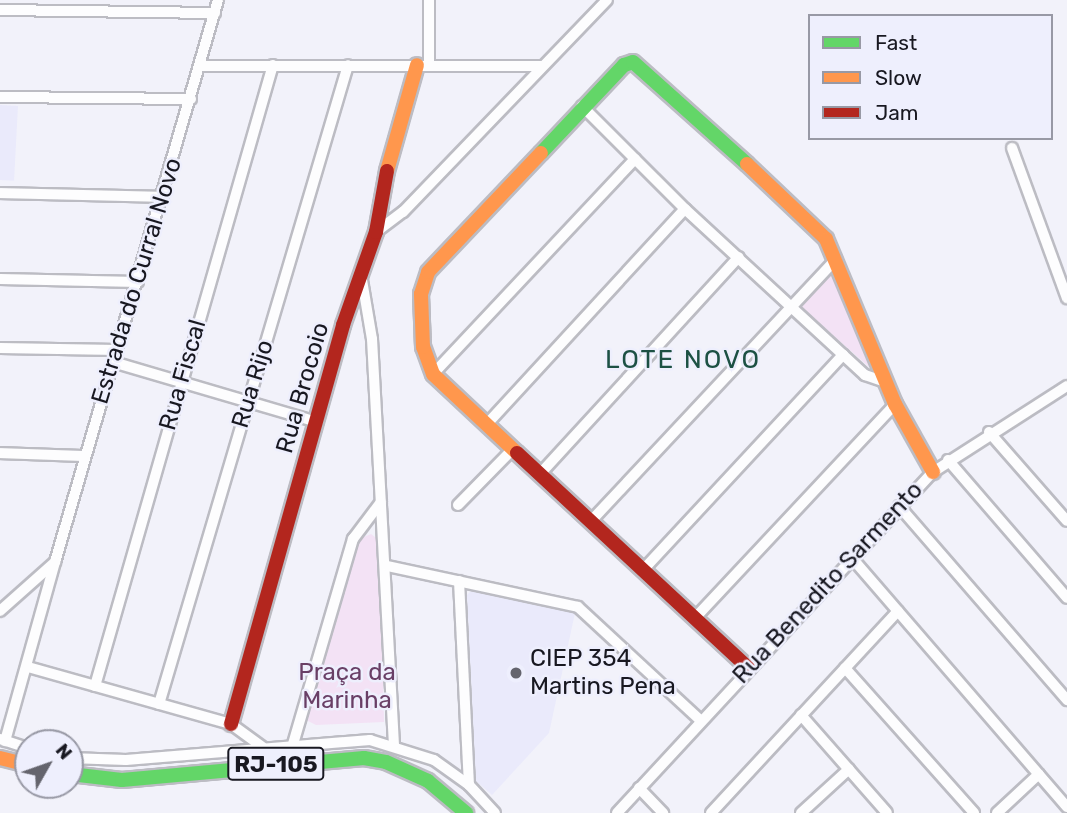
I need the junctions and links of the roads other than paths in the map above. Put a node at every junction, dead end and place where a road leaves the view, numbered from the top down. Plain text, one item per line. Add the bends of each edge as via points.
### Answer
1 (218, 0) edge
2 (429, 0) edge
3 (607, 0) edge
4 (0, 10) edge
5 (215, 13) junction
6 (273, 65) junction
7 (348, 65) junction
8 (423, 65) junction
9 (201, 66) junction
10 (541, 66) junction
11 (0, 97) edge
12 (191, 99) junction
13 (582, 106) junction
14 (1012, 148) dead end
15 (635, 159) junction
16 (0, 193) edge
17 (163, 197) junction
18 (685, 209) junction
19 (376, 232) junction
20 (738, 257) junction
21 (836, 259) junction
22 (0, 279) edge
23 (362, 280) junction
24 (138, 282) junction
25 (1067, 298) edge
26 (790, 306) junction
27 (0, 348) edge
28 (117, 350) junction
29 (843, 355) junction
30 (113, 362) junction
31 (433, 374) junction
32 (181, 382) junction
33 (886, 382) junction
34 (1067, 386) edge
35 (248, 401) junction
36 (895, 404) junction
37 (317, 422) junction
38 (487, 424) junction
39 (989, 432) junction
40 (513, 449) junction
41 (0, 453) edge
42 (85, 456) junction
43 (948, 460) junction
44 (933, 472) junction
45 (540, 474) junction
46 (381, 502) junction
47 (458, 505) dead end
48 (899, 506) junction
49 (591, 521) junction
50 (1067, 521) edge
51 (852, 558) junction
52 (55, 562) junction
53 (387, 566) junction
54 (643, 570) junction
55 (458, 581) junction
56 (1067, 598) edge
57 (0, 611) edge
58 (898, 611) junction
59 (695, 618) junction
60 (28, 667) junction
61 (748, 668) junction
62 (845, 668) junction
63 (95, 686) junction
64 (1067, 699) edge
65 (159, 704) junction
66 (802, 715) junction
67 (700, 720) junction
68 (231, 724) junction
69 (2, 740) edge
70 (293, 744) junction
71 (394, 744) junction
72 (262, 747) junction
73 (84, 758) edge
74 (849, 769) junction
75 (1038, 774) junction
76 (84, 775) edge
77 (469, 785) junction
78 (639, 788) junction
79 (1067, 807) edge
80 (466, 813) edge
81 (495, 813) edge
82 (617, 813) edge
83 (663, 813) edge
84 (710, 813) edge
85 (801, 813) edge
86 (887, 813) edge
87 (974, 813) edge
88 (997, 813) edge

1 - 5 street, Estrada do Curral Novo
2 - 8 street
3 - 10 street
4 - 5 street
5 - 9 street, Estrada do Curral Novo
6 - 7 street
6 - 9 street
6 - 32 street, Rua Fiscal
7 - 8 street
7 - 35 street, Rua Rijo
8 - 10 street
8 - 19 street, Rua Brocoio via 378,203
9 - 12 street, Estrada do Curral Novo
10 - 19 street via 403,212
11 - 12 street
12 - 17 street, Estrada do Curral Novo
13 - 15 street
13 - 21 street via 624,65 639,64 818,231
13 - 31 street via 428,272 421,294 423,347
14 - 25 street
15 - 18 street
15 - 31 street
16 - 17 street
17 - 24 street, Estrada do Curral Novo
18 - 20 street
18 - 38 street
19 - 23 street, Rua Brocoio
20 - 26 street
20 - 45 street
21 - 26 street
21 - 33 street
22 - 24 street
23 - 37 street, Rua Brocoio via 343,325
23 - 46 street via 372,339
24 - 28 street, Estrada do Curral Novo
26 - 29 street
26 - 49 street
27 - 28 street
28 - 30 street, Estrada do Curral Novo
29 - 33 street via 865,375
29 - 54 street
30 - 32 street
30 - 42 street, Estrada do Curral Novo
31 - 38 street
32 - 35 street
32 - 63 street, Rua Fiscal
33 - 36 street
34 - 39 street, Rua Benedito Sarmento
35 - 37 street
35 - 65 street, Rua Rijo
36 - 44 street
36 - 59 street
37 - 68 street, Rua Brocoio
38 - 40 street
39 - 43 street, Rua Benedito Sarmento
39 - 50 street
40 - 45 street
40 - 47 street
41 - 42 street
42 - 52 street, Estrada do Curral Novo
43 - 44 street, Rua Benedito Sarmento
43 - 56 street
44 - 48 street, Rua Benedito Sarmento
45 - 49 street
46 - 53 street
46 - 70 street via 353,539
48 - 51 street, Rua Benedito Sarmento
48 - 64 street
49 - 54 street
51 - 58 street
51 - 61 street, Rua Benedito Sarmento
52 - 57 street
52 - 60 street, Estrada do Curral Novo
53 - 55 street
53 - 71 street
54 - 59 street
55 - 67 street via 566,603 588,613
55 - 77 street
58 - 62 street
58 - 75 street
59 - 61 street
60 - 63 street
60 - 69 street, Estrada do Curral Novo
61 - 67 street, Rua Benedito Sarmento
62 - 66 street
62 - 87 street
63 - 65 street
65 - 68 street
66 - 74 street
66 - 84 street
67 - 78 street, Rua Benedito Sarmento
68 - 72 street
70 - 71 street via 356,739
70 - 72 street
71 - 77 street via 434,761
72 - 73 street via 126,760
74 - 85 street
74 - 86 street
75 - 79 street
75 - 88 street
76 - 80 street, RJ-105 via 132,779 364,758 386,762 428,781
77 - 81 street
78 - 82 street, Rua Benedito Sarmento
78 - 83 street

